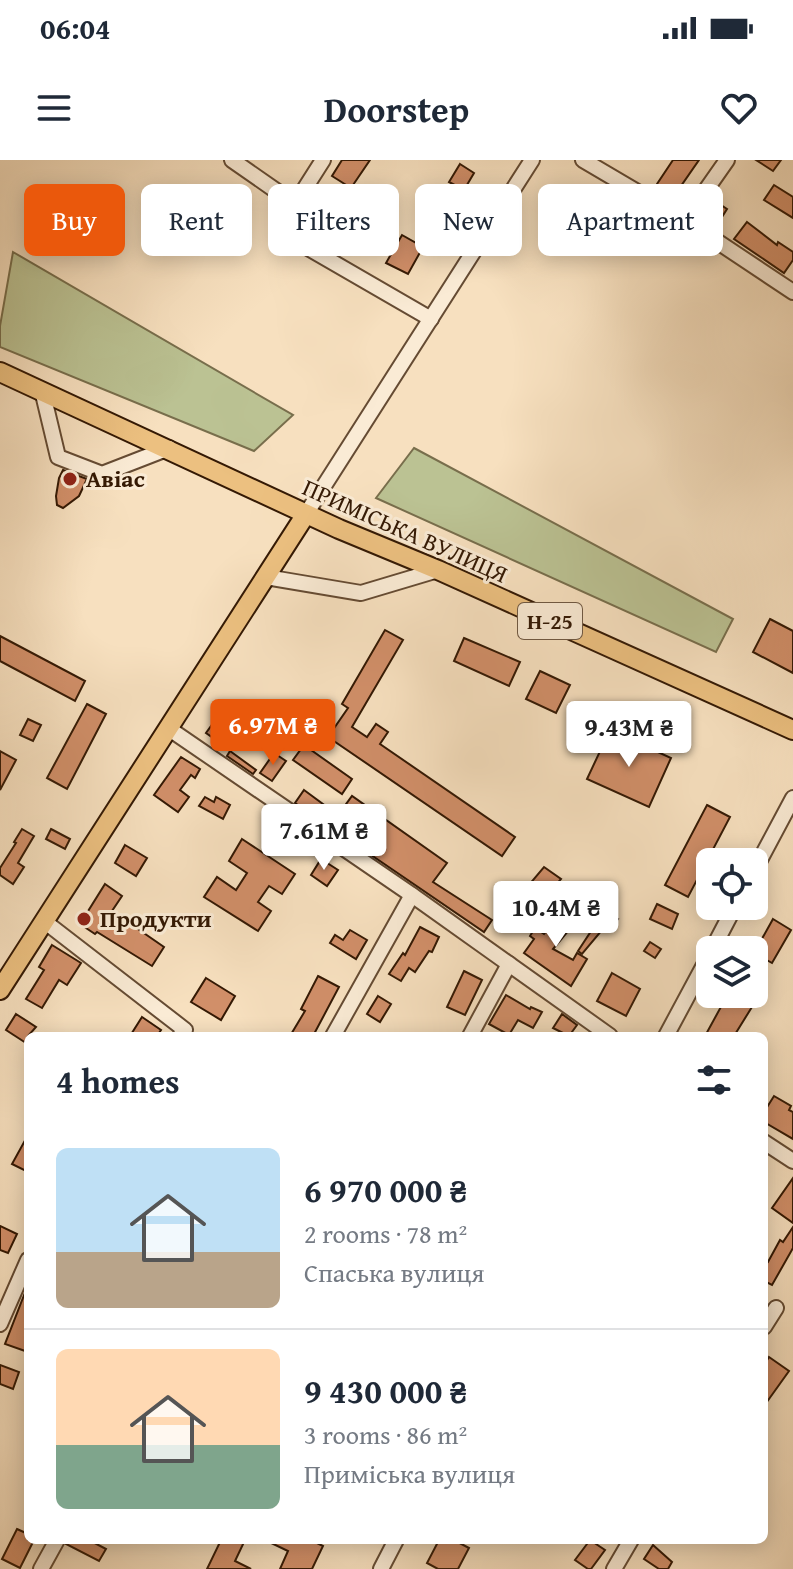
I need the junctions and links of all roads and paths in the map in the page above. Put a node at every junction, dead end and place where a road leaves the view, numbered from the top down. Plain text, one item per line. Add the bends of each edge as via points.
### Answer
1 (232, 160) edge
2 (323, 160) edge
3 (532, 160) edge
4 (583, 160) edge
5 (727, 160) edge
6 (308, 184) edge
7 (624, 184) edge
8 (710, 184) edge
9 (268, 185) edge
10 (723, 245) edge
11 (322, 256) edge
12 (793, 292) edge
13 (431, 319) junction
14 (0, 372) edge
15 (42, 390) junction
16 (169, 448) junction
17 (306, 514) junction
18 (438, 570) junction
19 (266, 577) junction
20 (168, 728) junction
21 (793, 730) edge
22 (793, 798) edge
23 (766, 848) edge
24 (412, 895) junction
25 (44, 921) junction
26 (509, 964) junction
27 (696, 980) edge
28 (0, 990) edge
29 (183, 1032) edge
30 (335, 1032) edge
31 (472, 1032) edge
32 (604, 1032) edge
33 (668, 1032) edge
34 (768, 1145) edge
35 (793, 1161) edge
36 (24, 1269) edge
37 (776, 1308) dead end
38 (768, 1321) edge
39 (0, 1324) edge
40 (55, 1544) edge
41 (394, 1544) edge
42 (627, 1544) edge
43 (619, 1567) edge
44 (41, 1569) edge
45 (381, 1569) edge

1 - 9 street
2 - 6 street
3 - 13 street
4 - 7 street
5 - 8 street
10 - 12 street
11 - 13 street
13 - 17 street
14 - 15 main road, ПРИМІСЬКА ВУЛИЦЯ / Н-25
15 - 16 main road, ПРИМІСЬКА ВУЛИЦЯ / Н-25
15 - 16 street via 58,457 102,474
16 - 17 main road, ПРИМІСЬКА ВУЛИЦЯ / Н-25
17 - 18 main road, ПРИМІСЬКА ВУЛИЦЯ / Н-25
17 - 19 main road
18 - 19 street via 361,593
18 - 21 main road, ПРИМІСЬКА ВУЛИЦЯ / Н-25
19 - 20 main road
20 - 24 street
20 - 25 main road
22 - 23 street
24 - 26 street
24 - 30 street
25 - 28 main road
25 - 29 street
26 - 31 street
26 - 32 street
27 - 33 street
34 - 35 street
36 - 39 street
37 - 38 street
40 - 44 street
41 - 45 street
42 - 43 street

